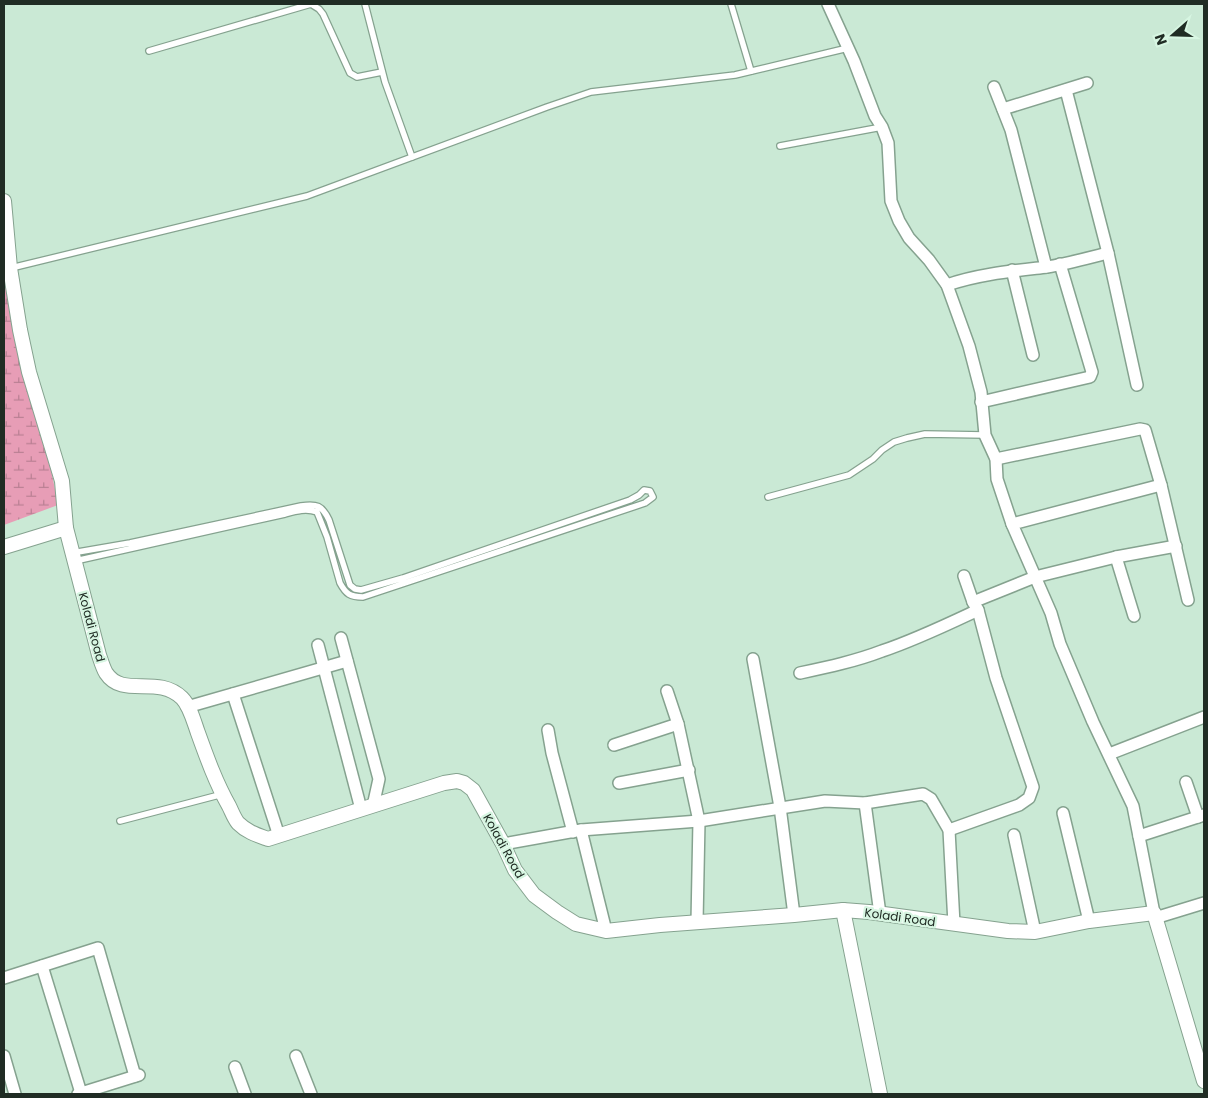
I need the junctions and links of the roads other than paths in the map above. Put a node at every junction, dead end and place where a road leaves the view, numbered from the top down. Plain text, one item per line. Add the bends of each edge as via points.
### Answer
1 (365, 4) edge
2 (731, 4) edge
3 (828, 4) edge
4 (848, 48) junction
5 (149, 51) dead end
6 (751, 71) junction
7 (382, 72) junction
8 (1087, 83) dead end
9 (994, 87) dead end
10 (1066, 90) junction
11 (1003, 109) junction
12 (882, 126) junction
13 (780, 146) dead end
14 (412, 157) junction
15 (4, 201) edge
16 (1108, 253) junction
17 (1060, 264) junction
18 (1046, 267) junction
19 (10, 268) junction
20 (1012, 270) junction
21 (946, 284) junction
22 (1034, 355) dead end
23 (1137, 385) dead end
24 (982, 402) junction
25 (985, 435) junction
26 (996, 458) junction
27 (1161, 485) junction
28 (768, 497) dead end
29 (1012, 524) junction
30 (66, 528) junction
31 (1176, 546) junction
32 (4, 547) edge
33 (1116, 557) junction
34 (74, 558) junction
35 (964, 576) dead end
36 (1035, 578) junction
37 (1188, 600) dead end
38 (976, 606) junction
39 (1134, 616) dead end
40 (342, 638) dead end
41 (318, 645) dead end
42 (753, 659) dead end
43 (347, 661) junction
44 (324, 668) junction
45 (800, 673) dead end
46 (667, 691) dead end
47 (234, 694) junction
48 (187, 707) junction
49 (1204, 717) edge
50 (678, 724) junction
51 (548, 730) dead end
52 (614, 745) dead end
53 (1109, 754) junction
54 (689, 770) junction
55 (619, 782) dead end
56 (1186, 782) dead end
57 (223, 794) junction
58 (866, 803) junction
59 (367, 807) junction
60 (780, 807) junction
61 (1063, 813) dead end
62 (1201, 816) edge
63 (120, 821) dead end
64 (700, 821) junction
65 (949, 830) junction
66 (577, 831) junction
67 (1014, 835) dead end
68 (279, 836) junction
69 (1139, 836) junction
70 (503, 844) junction
71 (1204, 904) edge
72 (843, 910) junction
73 (880, 914) junction
74 (794, 915) junction
75 (1154, 916) junction
76 (1089, 921) junction
77 (697, 922) junction
78 (954, 924) junction
79 (606, 931) junction
80 (1034, 932) junction
81 (42, 966) junction
82 (4, 978) edge
83 (4, 1056) edge
84 (296, 1056) dead end
85 (235, 1067) dead end
86 (1204, 1081) edge
87 (16, 1094) edge
88 (79, 1094) edge
89 (246, 1094) edge
90 (311, 1094) edge
91 (880, 1094) edge

1 - 7 lane
2 - 6 lane
3 - 4 street
4 - 6 lane
4 - 12 street
5 - 7 lane via 311,4 320,8 350,73 366,77
6 - 14 lane via 591,92
7 - 14 lane
8 - 10 street
9 - 11 street
10 - 11 street
10 - 16 street
11 - 18 street
12 - 13 lane
12 - 21 street via 888,143 892,201 899,221
14 - 19 lane via 308,196
15 - 19 street, Koladi Road
16 - 17 street
16 - 23 street
17 - 18 street
17 - 24 street via 1092,372 1090,377
18 - 20 street
19 - 30 street, Koladi Road via 29,372 62,481
20 - 21 street
20 - 22 street
21 - 24 street via 969,346
24 - 25 street
25 - 26 street
25 - 28 lane via 926,434 907,438 894,442 849,475
26 - 27 street via 1142,429 1147,433
26 - 29 street via 997,479
27 - 29 street
27 - 31 street
29 - 36 street
30 - 32 street
30 - 34 street, Koladi Road
31 - 33 street
31 - 37 street
33 - 36 street
33 - 39 street
34 - 34 lane via 311,510 317,512 322,522 345,592 363,597 645,503 653,497 650,491 644,490 634,498 361,590 350,585 329,520 317,506 301,506
34 - 48 street, Koladi Road via 106,672 115,682 129,686 157,686 172,690
35 - 38 street
36 - 38 street
36 - 53 street via 1051,613 1060,644
38 - 45 street via 908,642
38 - 65 street via 996,678 1033,787 1029,798 1019,805
40 - 43 street
41 - 44 street
42 - 60 street
43 - 44 street
43 - 59 street via 379,779
44 - 47 street
44 - 59 street
46 - 50 street
47 - 48 street
47 - 68 street
48 - 57 street, Koladi Road
49 - 53 street
50 - 52 street
50 - 54 street
51 - 66 street via 552,753
53 - 69 street via 1133,806
54 - 55 street
54 - 64 street
56 - 62 street
57 - 63 lane
57 - 68 street, Koladi Road via 238,822 249,832 268,839
58 - 60 street via 825,801
58 - 65 street via 923,794 931,799
58 - 73 street
59 - 68 street, Koladi Road
59 - 70 street, Koladi Road via 457,781 473,790
60 - 64 street
60 - 74 street
61 - 76 street
62 - 69 street
64 - 66 street
64 - 77 street
65 - 78 street
66 - 70 street
66 - 79 street
67 - 80 street
69 - 75 street
70 - 79 street, Koladi Road via 515,870 534,895 576,924
71 - 75 street
72 - 73 street, Koladi Road
72 - 74 street, Koladi Road
72 - 91 street
73 - 78 street, Koladi Road
74 - 77 street, Koladi Road
75 - 76 street, Koladi Road
75 - 86 street
76 - 80 street, Koladi Road
77 - 79 street, Koladi Road
78 - 80 street, Koladi Road
81 - 82 street
81 - 88 street
81 - 88 street via 98,948 137,1076
83 - 87 street
84 - 90 street
85 - 89 street

